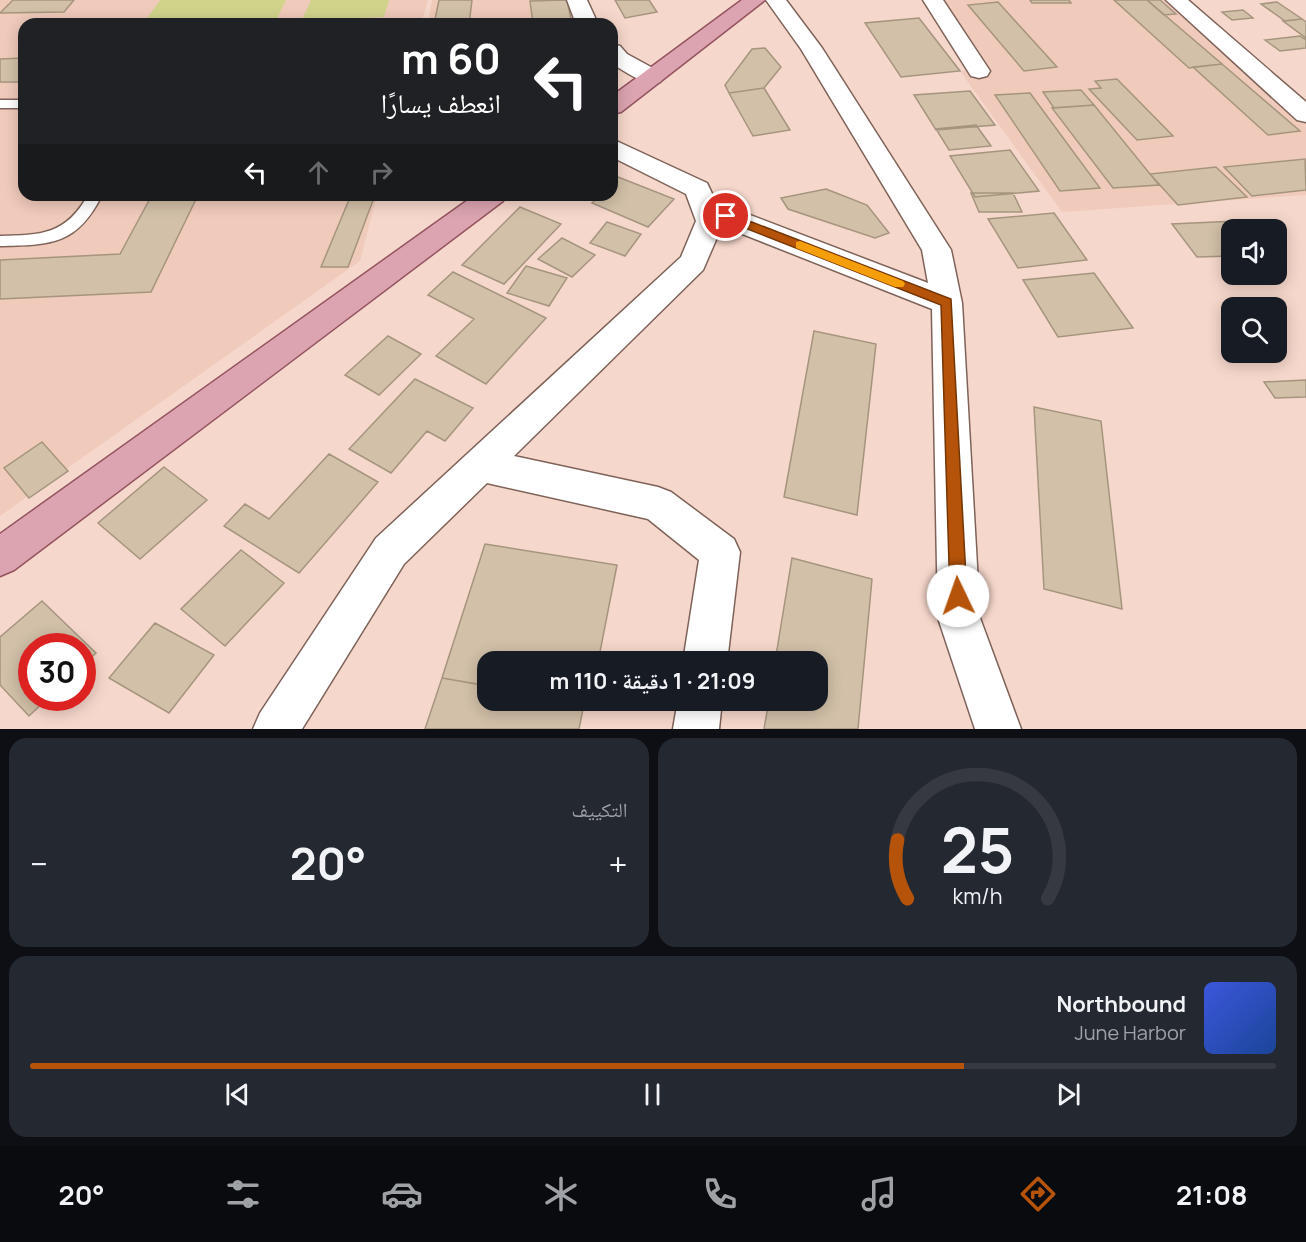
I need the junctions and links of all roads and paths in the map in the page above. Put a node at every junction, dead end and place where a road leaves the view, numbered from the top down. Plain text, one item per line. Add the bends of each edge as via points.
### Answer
1 (577, 0) edge
2 (755, 0) edge
3 (776, 0) edge
4 (933, 0) edge
5 (1176, 0) edge
6 (584, 18) edge
7 (618, 58) edge
8 (978, 71) dead end
9 (652, 77) junction
10 (618, 102) edge
11 (0, 104) edge
12 (18, 104) edge
13 (1306, 115) edge
14 (618, 150) edge
15 (91, 201) edge
16 (485, 201) edge
17 (704, 208) junction
18 (0, 241) edge
19 (947, 303) junction
20 (482, 465) junction
21 (0, 557) edge
22 (706, 651) edge
23 (698, 711) edge
24 (276, 729) edge
25 (696, 729) edge
26 (998, 729) edge

1 - 6 street
2 - 9 main road
3 - 19 street via 812,48 936,250
4 - 8 street
5 - 13 street
7 - 9 street
9 - 10 main road
11 - 12 lane
14 - 17 street via 697,189
15 - 18 lane via 80,219 63,232 40,240
16 - 21 main road
17 - 19 street
17 - 20 street via 710,221 693,263
19 - 26 street via 959,618
20 - 22 street via 658,504 720,552
20 - 24 street via 390,551
23 - 25 street

